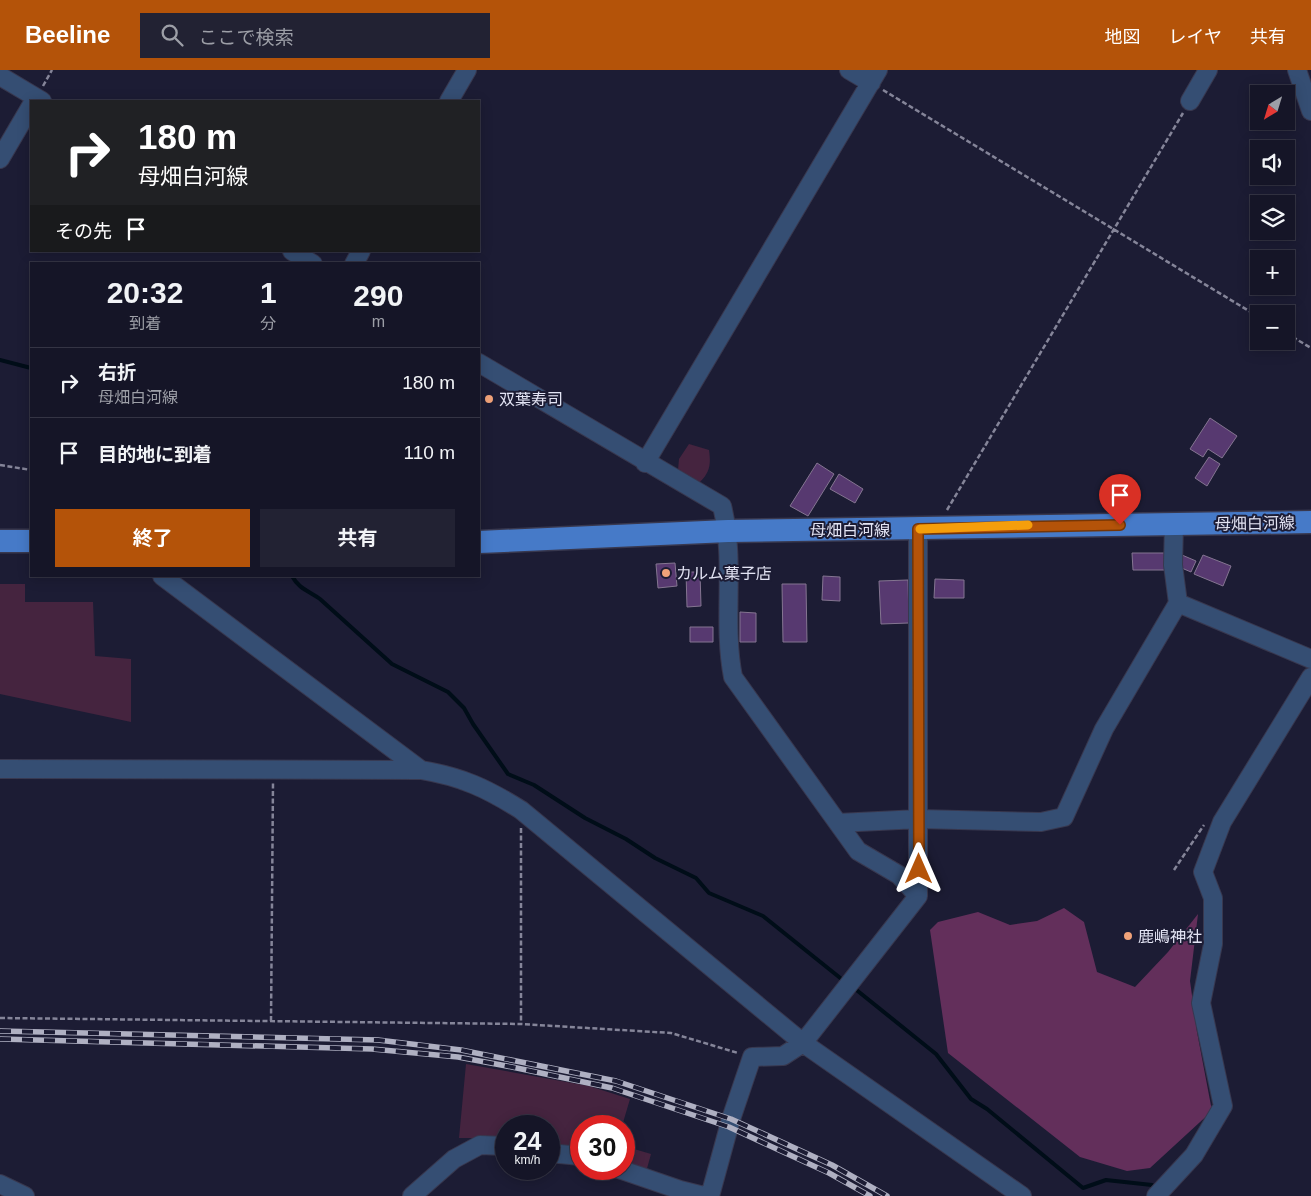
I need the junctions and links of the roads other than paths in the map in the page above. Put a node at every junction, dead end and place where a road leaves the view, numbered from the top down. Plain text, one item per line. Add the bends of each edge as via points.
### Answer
1 (467, 70) edge
2 (849, 70) edge
3 (1208, 70) edge
4 (1297, 70) edge
5 (0, 76) edge
6 (874, 76) edge
7 (35, 100) edge
8 (449, 100) edge
9 (1190, 101) road end
10 (1311, 110) edge
11 (30, 111) edge
12 (0, 159) edge
13 (294, 252) edge
14 (310, 262) edge
15 (480, 364) edge
16 (645, 463) junction
17 (1311, 522) edge
18 (1174, 524) junction
19 (928, 528) junction
20 (728, 531) junction
21 (0, 541) edge
22 (30, 541) edge
23 (480, 542) edge
24 (163, 577) edge
25 (1178, 603) junction
26 (1311, 659) edge
27 (1311, 677) edge
28 (0, 769) edge
29 (421, 770) junction
30 (919, 819) junction
31 (838, 823) junction
32 (918, 896) junction
33 (803, 1043) junction
34 (495, 1146) edge
35 (635, 1175) edge
36 (0, 1184) edge
37 (25, 1196) edge
38 (412, 1196) edge
39 (704, 1196) edge
40 (710, 1196) edge
41 (1022, 1196) edge
42 (1156, 1196) edge

1 - 8 street
2 - 6 street
3 - 9 street
4 - 10 street
5 - 7 street
6 - 16 street
11 - 12 street
13 - 14 street
15 - 16 street
16 - 20 street via 722,506
17 - 18 main road, 母畑白河線
18 - 19 main road, 母畑白河線
18 - 25 street via 1173,565
19 - 20 main road, 母畑白河線
19 - 30 street
20 - 23 main road, 母畑白河線
20 - 31 street via 727,648 733,677
21 - 22 main road
24 - 29 street
25 - 26 street
25 - 30 street via 1104,729 1064,817 1041,822
27 - 42 street via 1222,822 1203,872 1213,898 1213,944 1201,1003 1224,1106 1194,1155
28 - 29 street
29 - 33 street via 452,776 491,791 521,810
30 - 31 street
30 - 32 street
31 - 32 street via 858,851 898,875
32 - 33 street
33 - 40 street via 783,1056 752,1057
33 - 41 street
34 - 38 street via 480,1145 454,1159
35 - 39 street
36 - 37 street

